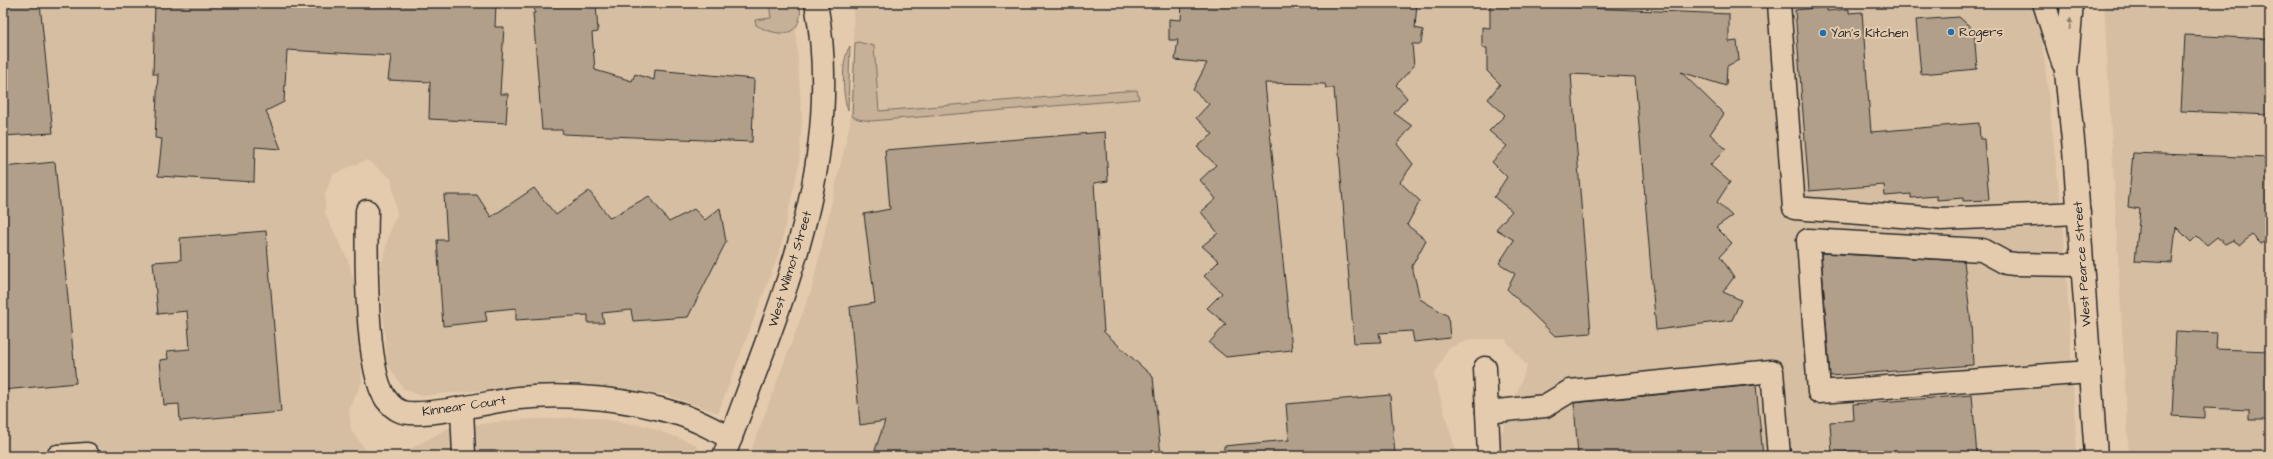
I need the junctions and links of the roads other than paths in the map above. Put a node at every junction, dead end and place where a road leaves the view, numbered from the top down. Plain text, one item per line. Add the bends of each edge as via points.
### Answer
1 (816, 3) edge
2 (1779, 3) edge
3 (2044, 3) edge
4 (2072, 3) edge
5 (2066, 72) junction
6 (367, 211) dead end
7 (2079, 214) junction
8 (2082, 265) junction
9 (1485, 368) dead end
10 (2090, 372) junction
11 (462, 408) junction
12 (1487, 412) junction
13 (727, 447) edge
14 (58, 456) edge
15 (88, 456) edge
16 (464, 456) edge
17 (1489, 456) edge
18 (1780, 456) edge
19 (2096, 456) edge

1 - 13 street, West Wilmot Street via 820,26 824,100 806,222 778,312
2 - 7 street via 1794,208 1941,219
3 - 5 street, West Pearce Street
5 -> 4 street, West Pearce Street
5 - 7 street, West Pearce Street
6 - 11 street, Kinnear Court via 366,257 373,367 379,387 387,400 400,411
7 - 8 street, West Pearce Street
8 - 10 street, West Pearce Street
8 - 10 street via 2006,263 1982,250 1808,240 1819,392
9 - 12 street
10 - 19 street, West Pearce Street
11 - 13 street, Kinnear Court via 519,398 592,398 647,406 680,414
11 - 16 street
12 - 17 street
12 - 18 street via 1546,406 1570,391 1772,371
14 - 15 street

